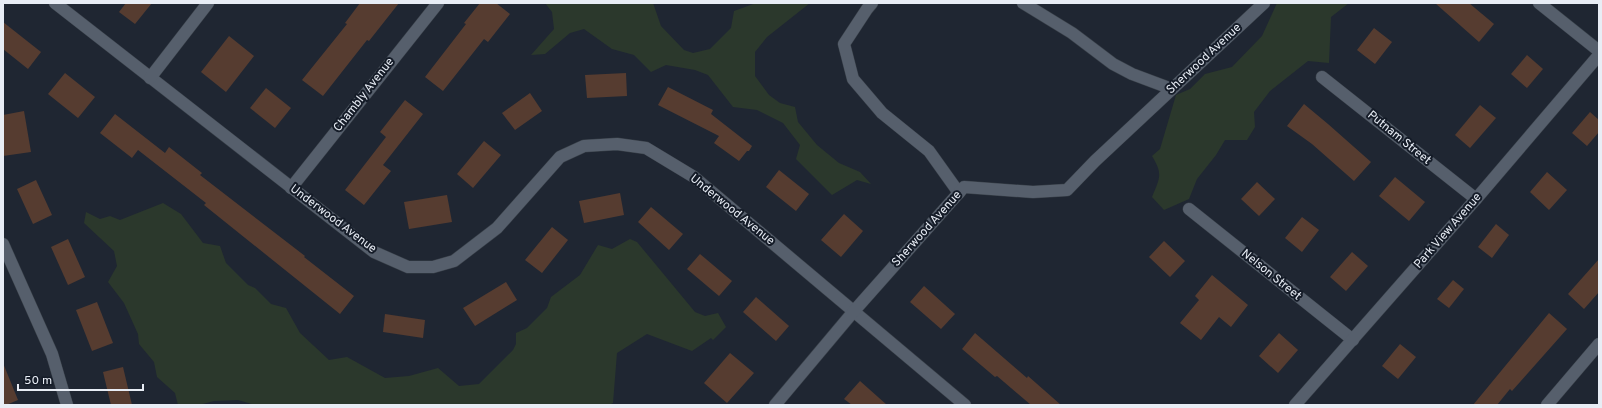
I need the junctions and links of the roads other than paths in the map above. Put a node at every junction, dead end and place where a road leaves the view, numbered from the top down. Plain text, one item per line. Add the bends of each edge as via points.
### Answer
1 (55, 3) edge
2 (208, 3) edge
3 (438, 3) edge
4 (872, 3) edge
5 (1023, 3) edge
6 (1539, 3) edge
7 (1261, 4) edge
8 (1599, 51) edge
9 (1599, 55) edge
10 (1322, 77) dead end
11 (150, 78) junction
12 (1172, 89) junction
13 (291, 188) junction
14 (959, 193) junction
15 (1476, 199) junction
16 (1189, 209) dead end
17 (3, 246) edge
18 (854, 311) junction
19 (1353, 340) junction
20 (1599, 344) edge
21 (67, 405) edge
22 (776, 405) edge
23 (965, 405) edge
24 (1295, 405) edge
25 (1547, 405) edge

1 - 11 street, Underwood Avenue
2 - 11 street
3 - 13 street, Chambly Avenue
4 - 14 street via 844,44 852,79 882,113 929,151
5 - 12 street via 1072,33 1113,64
6 - 8 street
7 - 12 street, Sherwood Avenue
9 - 15 street, Park View Avenue
10 - 15 street, Putnam Street
11 - 13 street, Underwood Avenue
12 - 14 street, Sherwood Avenue via 1067,190 1033,192 964,188
13 - 18 street, Underwood Avenue via 374,252 408,266 433,267 454,261 497,228 560,157 584,146 617,144 646,148 694,177
14 - 18 street, Sherwood Avenue
15 - 19 street, Park View Avenue
16 - 19 street, Nelson Street
17 - 21 street via 52,354
18 - 22 street, Sherwood Avenue
18 - 23 street, Underwood Avenue
19 - 24 street, Park View Avenue
20 - 25 street

